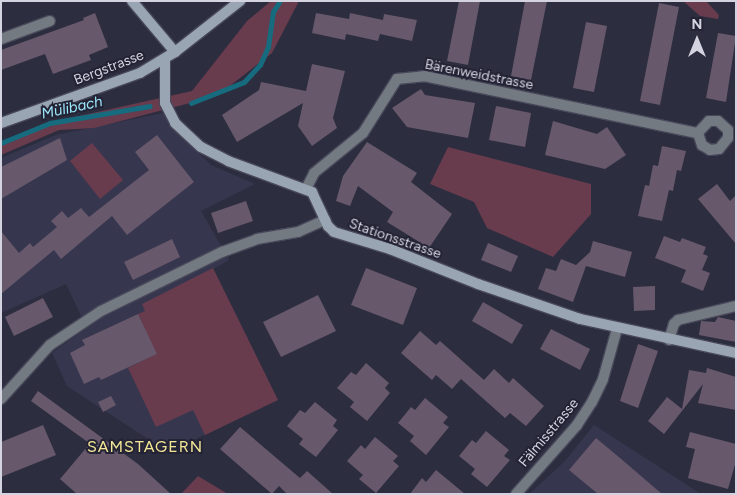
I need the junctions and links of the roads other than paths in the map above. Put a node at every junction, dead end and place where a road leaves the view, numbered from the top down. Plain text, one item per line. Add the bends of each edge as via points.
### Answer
1 (132, 1) edge
2 (240, 1) edge
3 (50, 21) dead end
4 (1, 40) edge
5 (175, 52) junction
6 (165, 59) junction
7 (1, 123) edge
8 (698, 134) dead end
9 (306, 188) junction
10 (325, 220) junction
11 (736, 306) edge
12 (617, 329) junction
13 (669, 340) junction
14 (736, 353) edge
15 (1, 399) edge
16 (516, 494) edge

1 - 5 street
2 - 5 street, Bergstrasse
3 - 4 street
5 - 6 street, Bergstrasse
6 - 7 street, Bergstrasse via 140,73
6 - 9 street via 165,103 175,123 201,147 228,161
8 - 9 street, Bärenweidstrasse via 424,76 397,79 363,134 314,173
9 - 10 street via 316,197
10 - 12 street, Stationsstrasse via 334,232 344,237 390,249 478,284
10 - 15 street via 298,232 256,240 222,252 100,311 50,345
11 - 13 street via 678,320
12 - 13 street, Stationsstrasse
12 - 16 street, Fälmisstrasse via 592,402 577,425
13 - 14 street, Stationsstrasse

